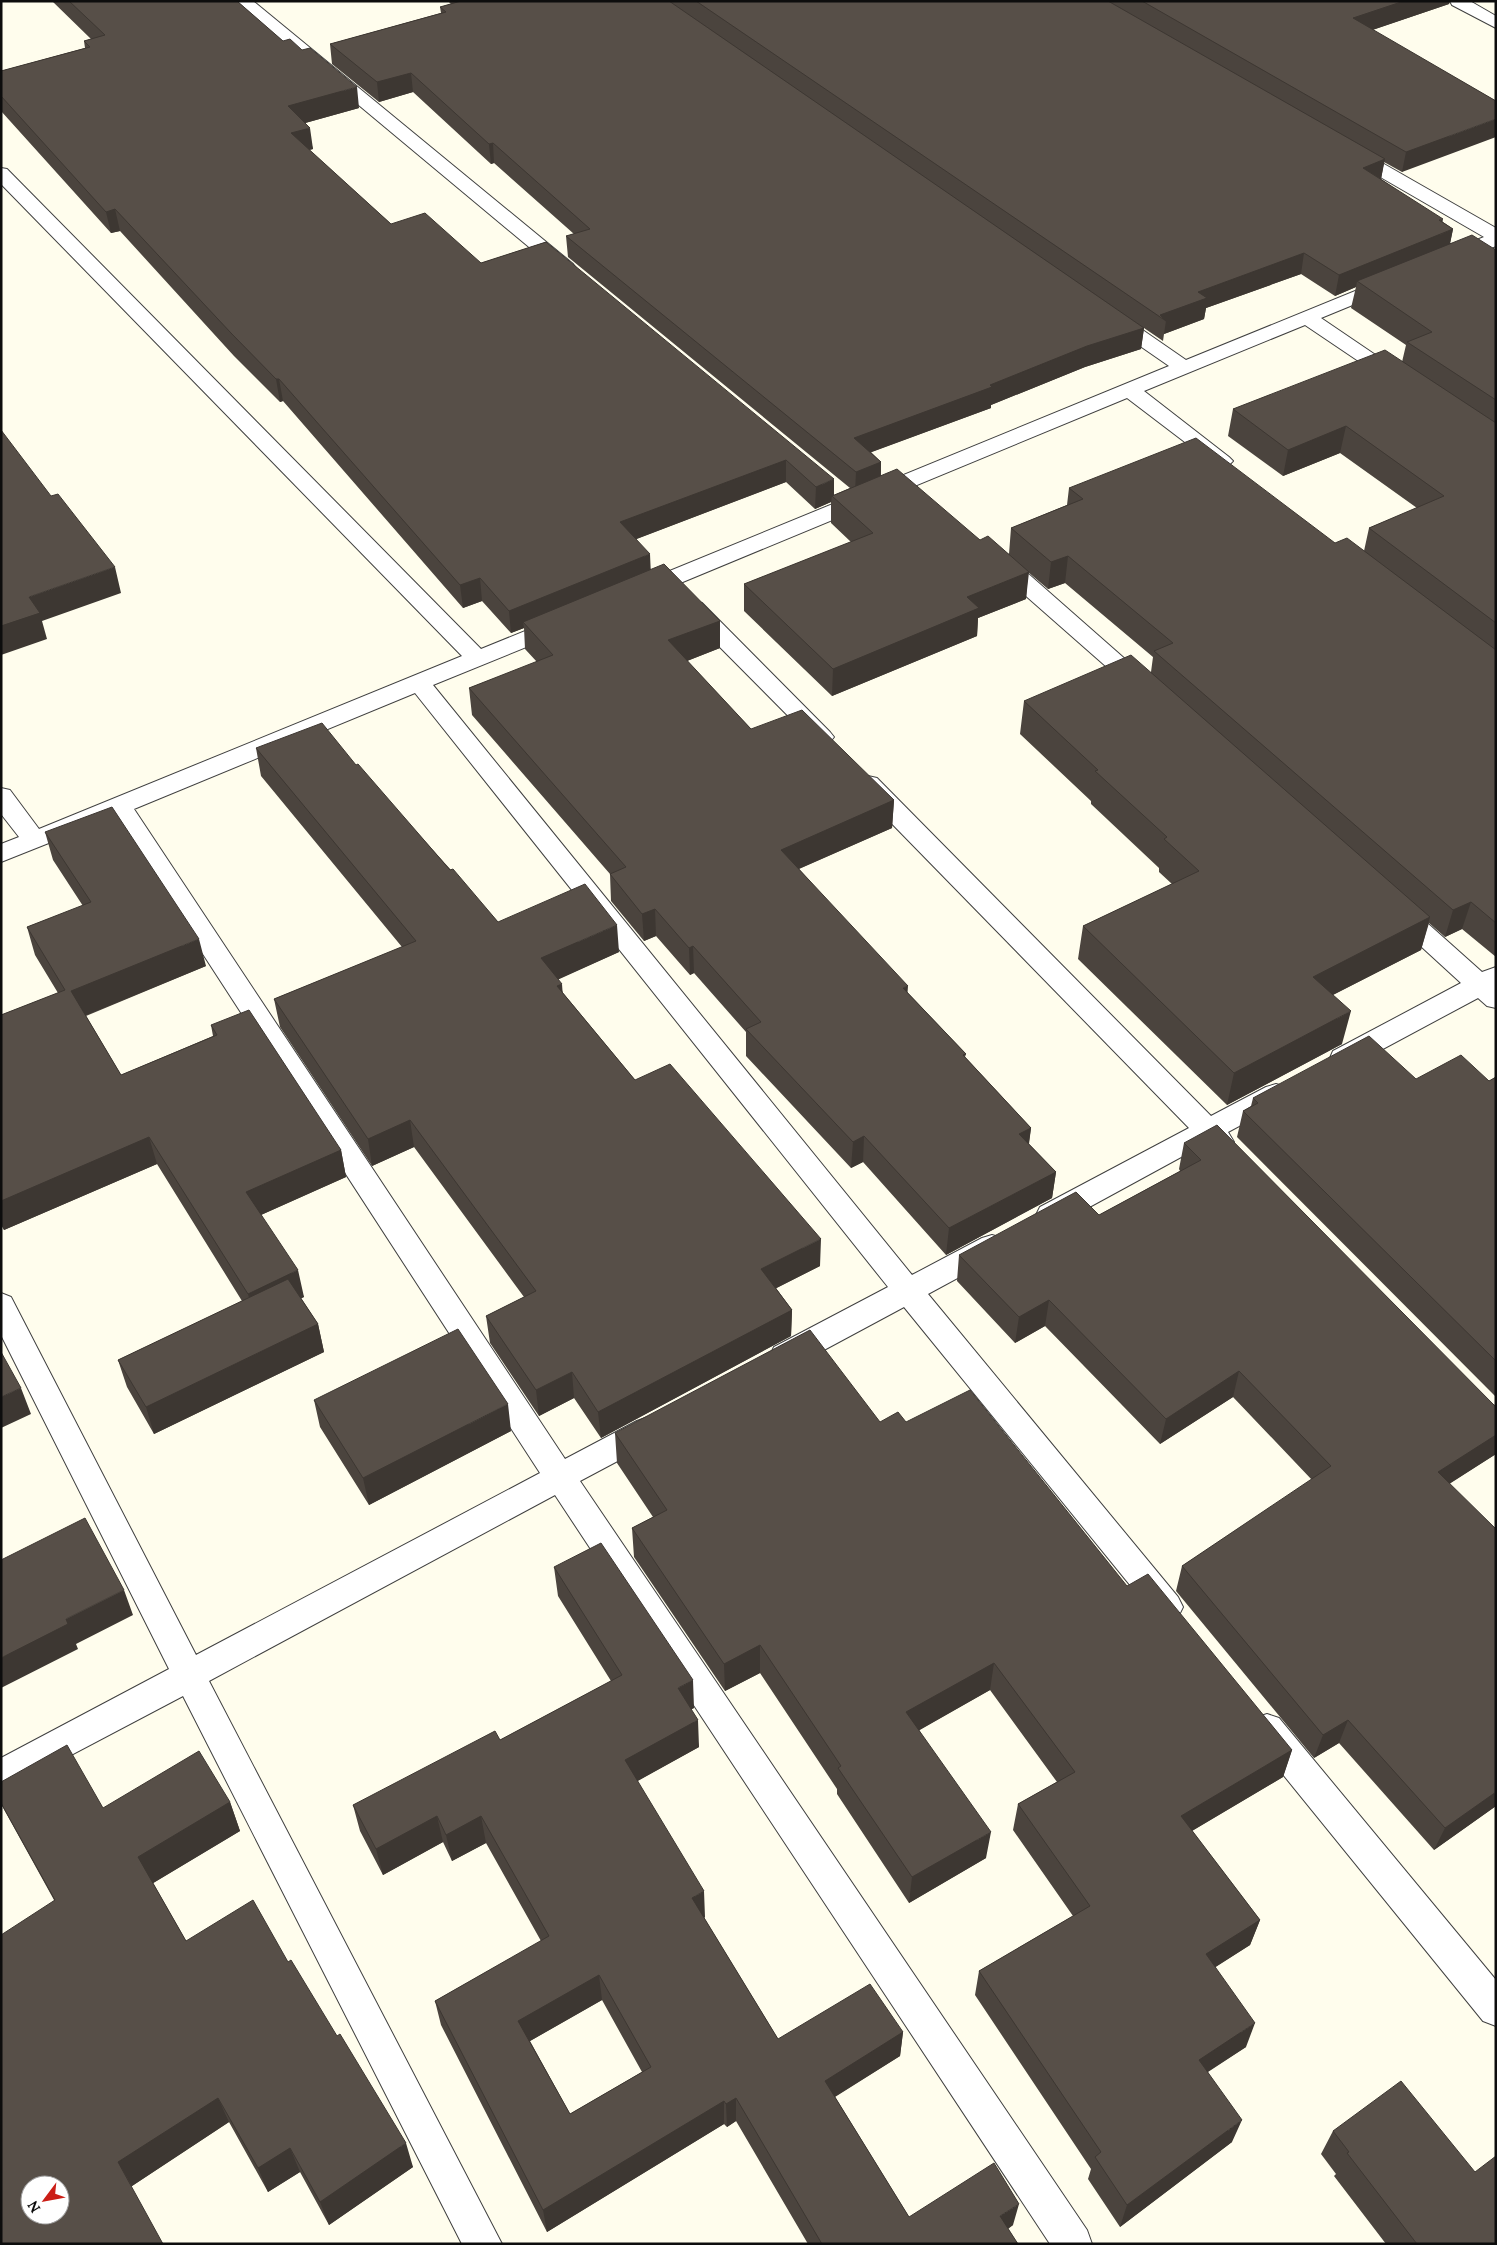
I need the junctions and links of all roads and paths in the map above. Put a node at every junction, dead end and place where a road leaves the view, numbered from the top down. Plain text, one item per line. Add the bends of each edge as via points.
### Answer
1 (242, 1) edge
2 (1458, 1) edge
3 (1496, 23) edge
4 (1331, 141) edge
5 (1, 173) edge
6 (1496, 237) edge
7 (1432, 265) edge
8 (1405, 276) edge
9 (578, 278) edge
10 (1094, 305) edge
11 (1306, 317) junction
12 (1184, 367) junction
13 (1413, 388) edge
14 (1129, 390) junction
15 (1238, 473) edge
16 (983, 546) edge
17 (668, 580) junction
18 (622, 599) edge
19 (577, 618) edge
20 (478, 659) junction
21 (419, 683) junction
22 (1161, 703) edge
23 (1, 796) edge
24 (119, 806) junction
25 (35, 842) junction
26 (1, 854) edge
27 (1384, 899) edge
28 (1491, 986) edge
29 (1322, 1069) edge
30 (1296, 1083) edge
31 (1208, 1130) junction
32 (1236, 1158) edge
33 (908, 1290) junction
34 (1, 1305) edge
35 (760, 1370) edge
36 (673, 1416) edge
37 (560, 1477) junction
38 (1186, 1630) edge
39 (189, 1675) junction
40 (1249, 1707) edge
41 (1, 1776) edge
42 (1496, 2008) edge
43 (483, 2244) edge
44 (1073, 2244) edge

1 - 9 street
2 - 3 street
4 - 6 street
5 - 20 street
6 - 7 street
8 - 11 street
10 - 12 street
11 - 12 street
11 - 13 street
12 - 14 street
14 - 15 street
14 - 17 street via 916,487 845,497
16 - 22 street
17 - 18 street
17 - 31 street
19 - 20 street
20 - 21 street
21 - 24 street
21 - 33 street
23 - 25 street
24 - 25 street
24 - 37 street
25 - 26 street
27 - 28 street
28 - 29 street
30 - 31 street
31 - 32 street
31 - 33 street
33 - 35 street
33 - 38 street
34 - 39 street
36 - 37 street
37 - 39 street
37 - 44 street
39 - 41 street
39 - 43 street
40 - 42 street

